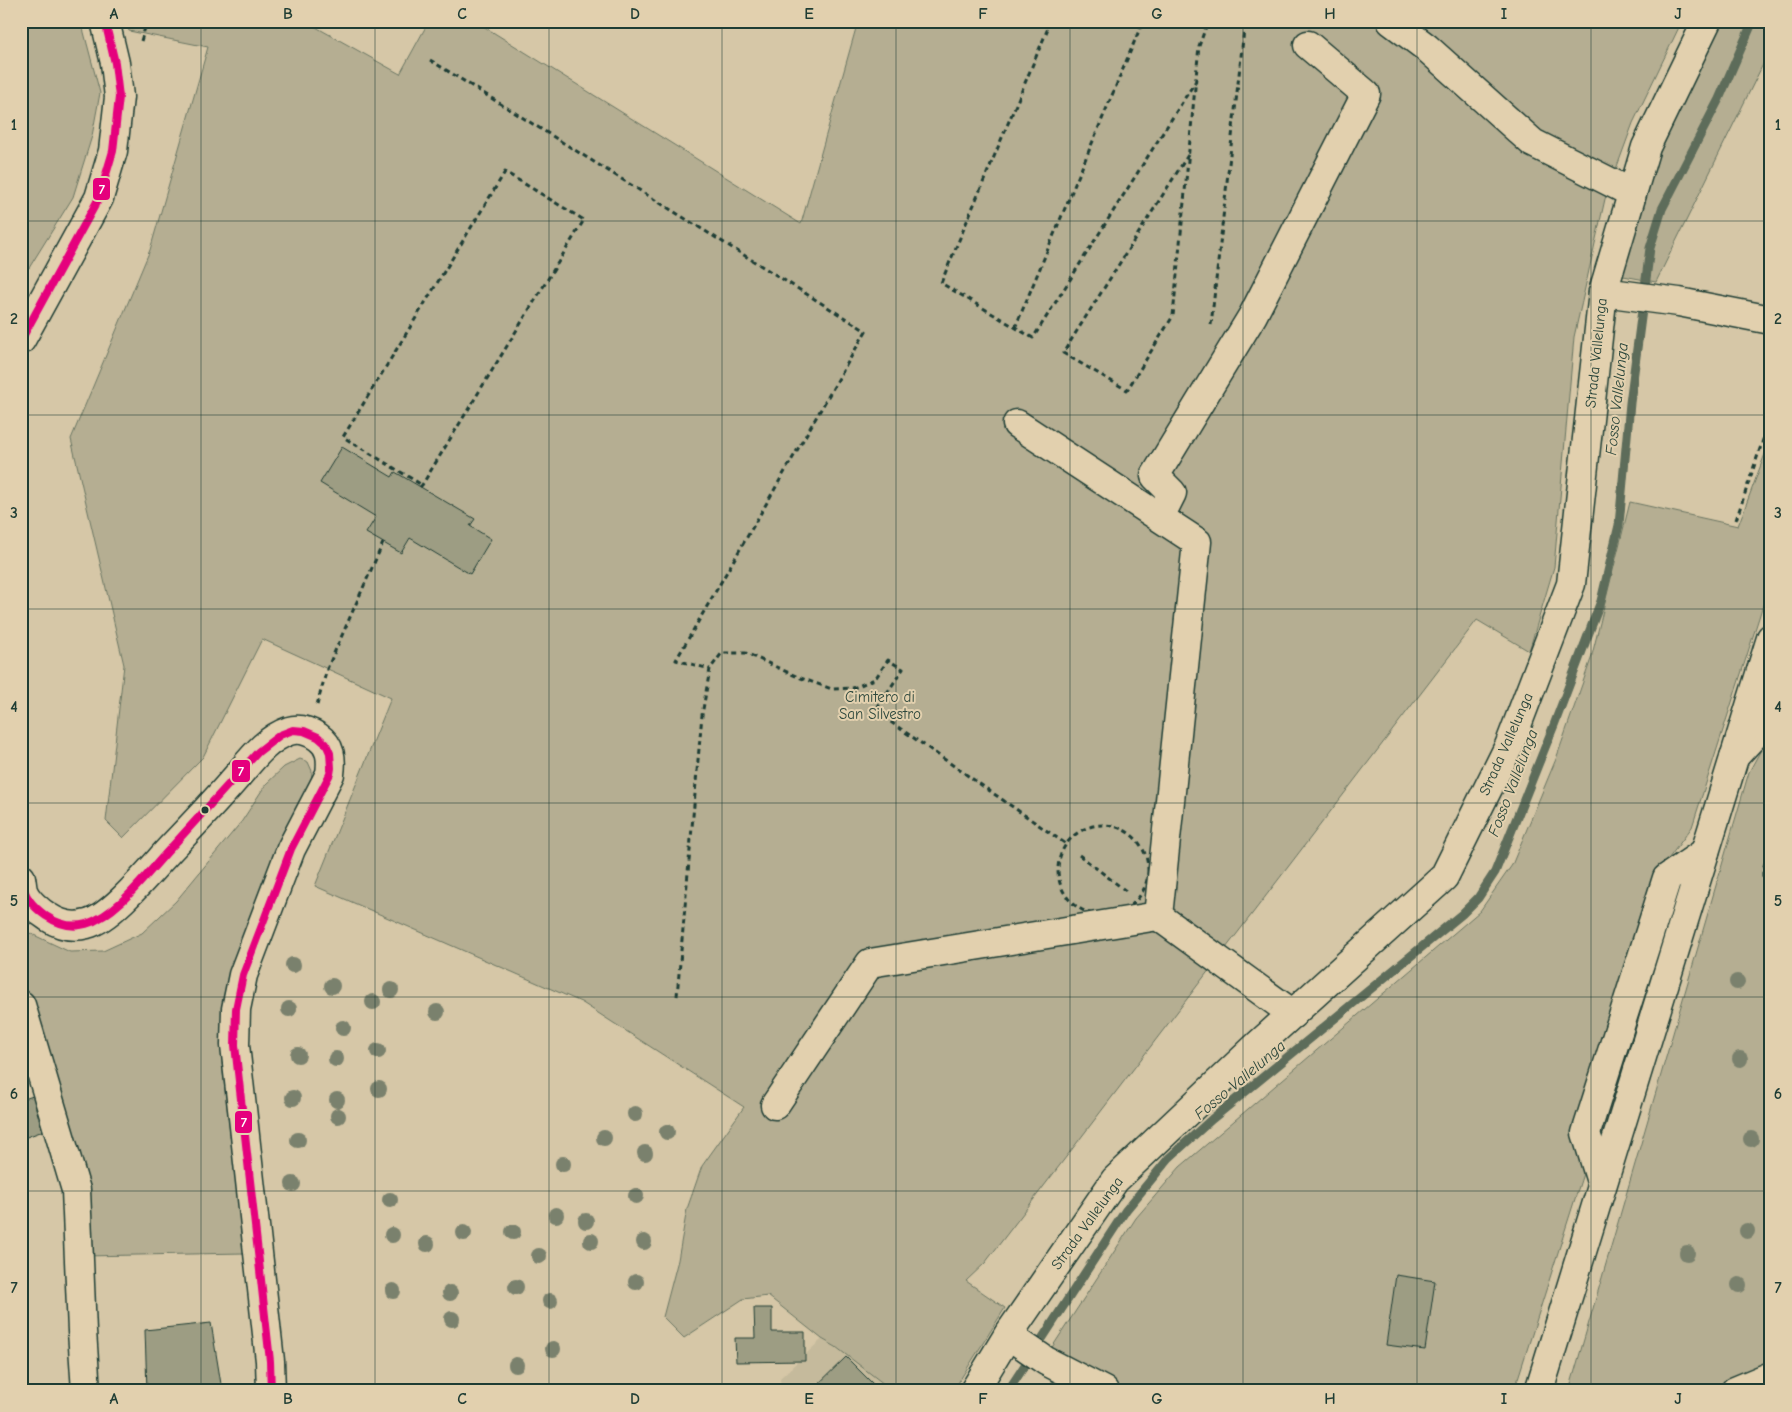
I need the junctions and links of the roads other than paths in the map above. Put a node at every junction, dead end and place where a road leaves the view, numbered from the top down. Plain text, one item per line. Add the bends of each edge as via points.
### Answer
1 (105, 21) edge
2 (1391, 21) edge
3 (1707, 21) edge
4 (1308, 45) dead end
5 (1632, 193) junction
6 (1603, 292) junction
7 (1771, 320) edge
8 (21, 340) edge
9 (1017, 424) dead end
10 (1160, 517) junction
11 (1771, 638) edge
12 (1771, 717) edge
13 (1734, 757) junction
14 (22, 888) edge
15 (1158, 916) junction
16 (21, 1005) edge
17 (1292, 1014) junction
18 (775, 1105) dead end
19 (1015, 1341) junction
20 (1771, 1376) edge
21 (86, 1391) edge
22 (271, 1391) edge
23 (974, 1391) edge
24 (1104, 1391) edge
25 (1539, 1391) edge
26 (1735, 1391) edge

1 - 8 main road via 119,97 113,151 99,198
2 - 5 main road via 1427,48 1533,143
3 - 5 main road, Strada Vallelunga via 1646,147
4 - 10 main road via 1366,94 1253,315 1155,476 1172,492
5 - 6 main road, Strada Vallelunga
6 - 7 main road via 1679,302
6 - 17 main road, Strada Vallelunga via 1571,584 1509,746 1444,877
9 - 10 main road
10 - 15 main road via 1197,542
11 - 13 main road
12 - 13 main road
13 - 25 main road
14 - 22 main road via 46,916 58,924 88,924 103,916 134,888 262,748 289,731 300,730 320,738 328,748 332,760 330,774 270,903 243,975 236,1009 234,1045
15 - 17 main road
15 - 18 main road via 870,963
16 - 21 main road via 76,1190
17 - 19 main road, Strada Vallelunga via 1115,1180
19 - 23 main road, Strada Vallelunga
19 - 24 main road
20 - 26 main road

